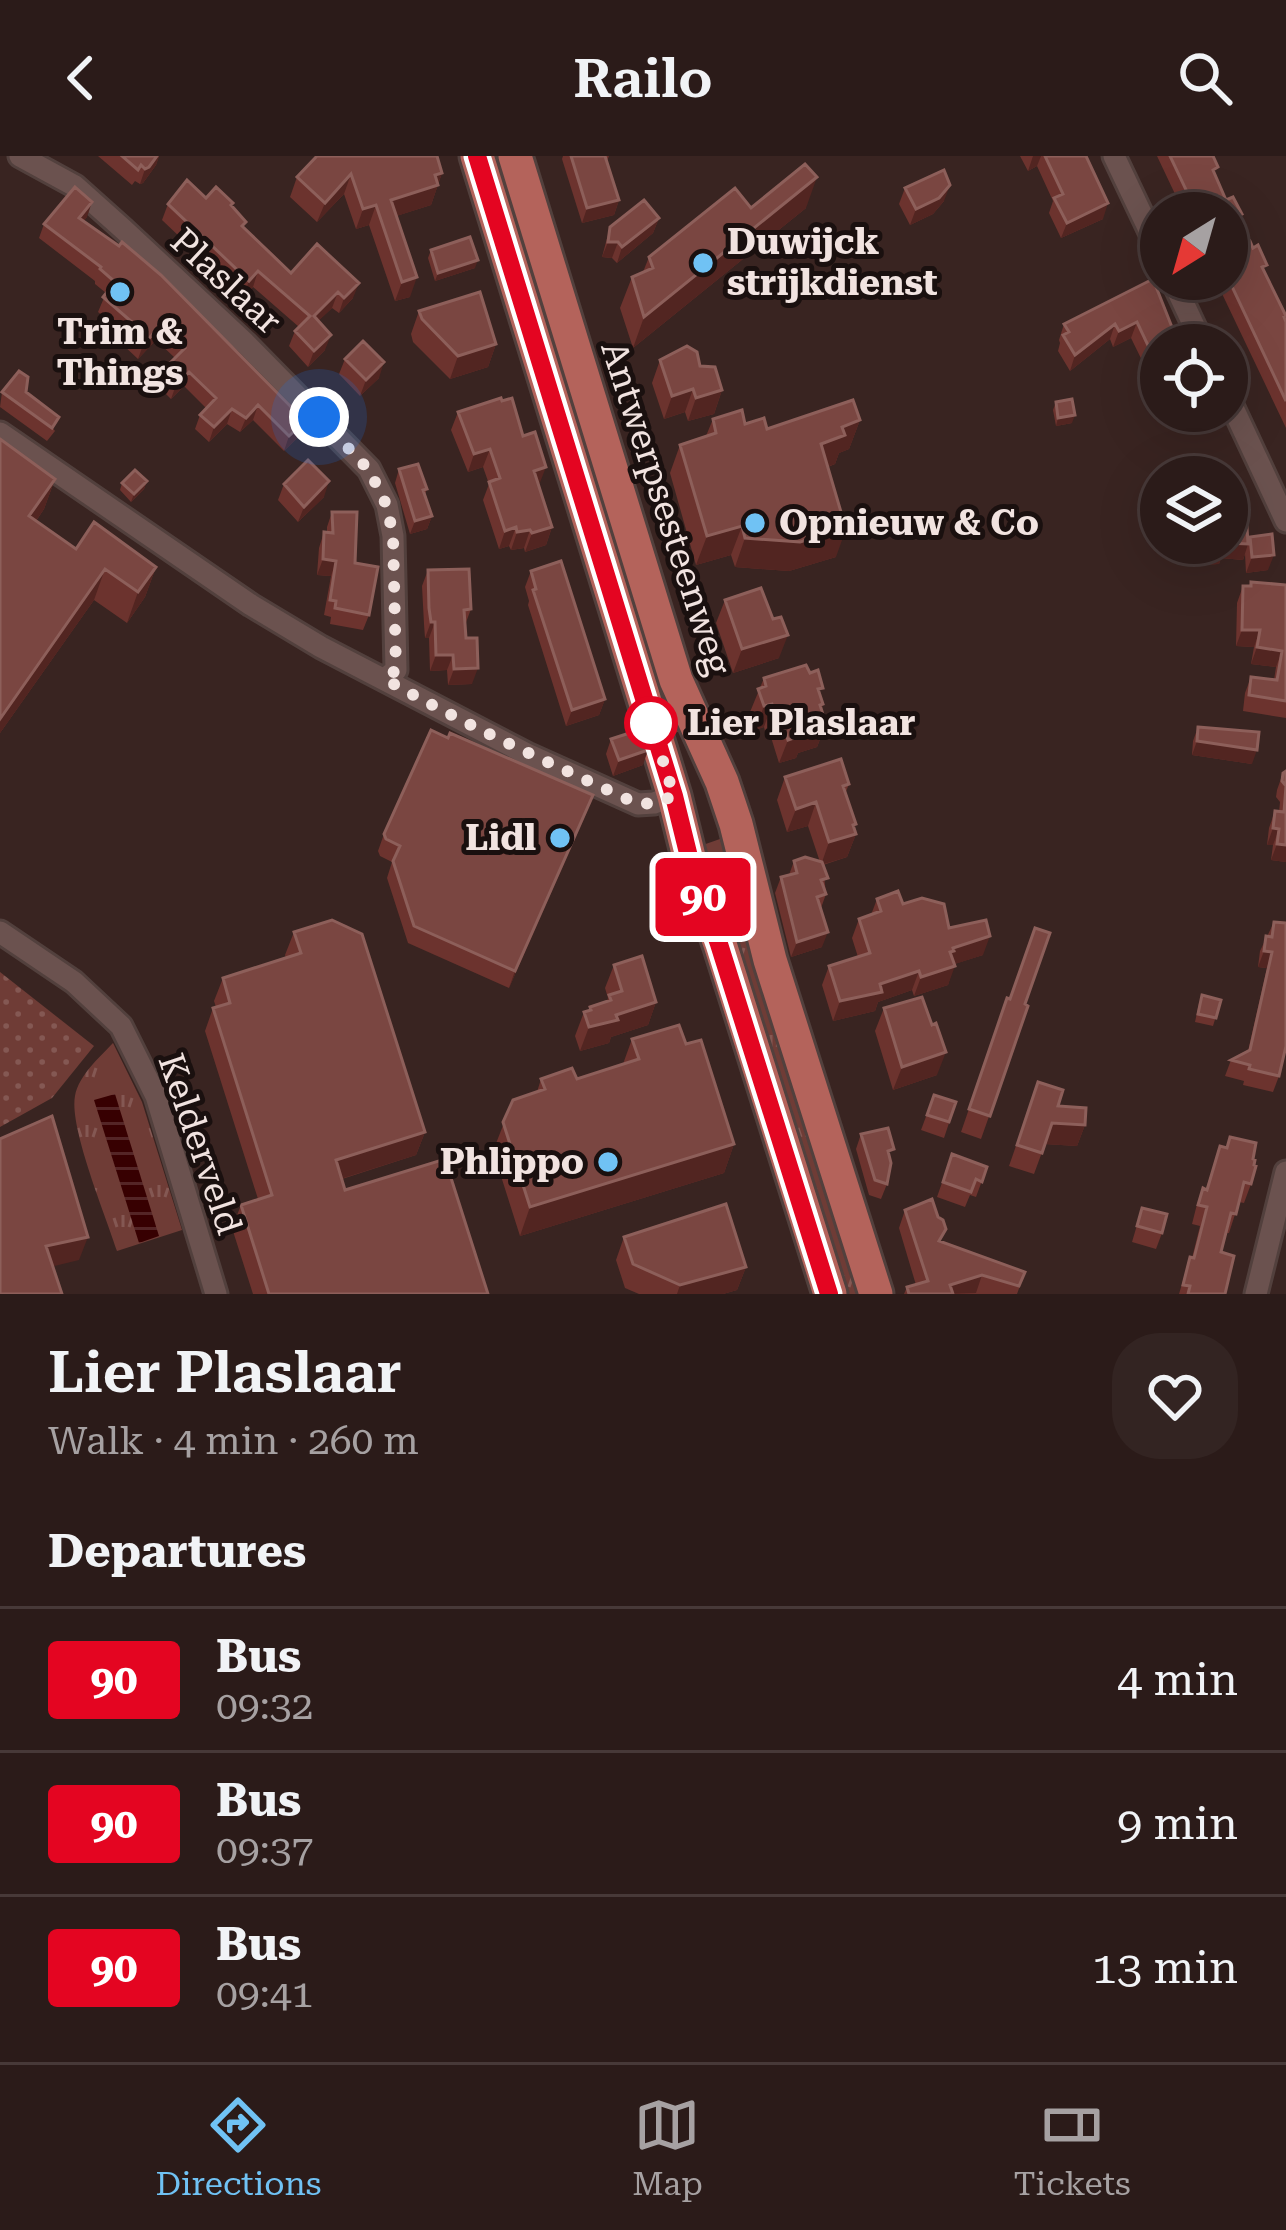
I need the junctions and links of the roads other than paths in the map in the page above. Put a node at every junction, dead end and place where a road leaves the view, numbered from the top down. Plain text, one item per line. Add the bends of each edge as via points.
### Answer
1 (20, 156) edge
2 (477, 156) edge
3 (514, 156) edge
4 (1114, 156) edge
5 (1140, 211) edge
6 (595, 415) junction
7 (560, 421) junction
8 (1245, 432) edge
9 (0, 433) edge
10 (1284, 510) edge
11 (385, 679) junction
12 (674, 796) junction
13 (736, 824) junction
14 (684, 838) junction
15 (0, 932) edge
16 (1286, 1172) edge
17 (216, 1294) edge
18 (830, 1294) edge
19 (876, 1294) edge
20 (1256, 1294) edge

1 - 11 street, Plaslaar via 91,201 369,470 393,536 396,670
2 - 7 main road, Antwerpsesteenweg
3 - 6 main road, Antwerpsesteenweg
4 - 5 street
6 - 7 main road via 580,404 567,407
6 - 13 main road, Antwerpsesteenweg via 676,680
7 - 12 main road, Antwerpsesteenweg
8 - 10 street
9 - 11 street via 251,605
11 - 12 street via 638,804
12 - 14 main road, Antwerpsesteenweg
13 - 14 main road via 700,805
13 - 19 main road, Antwerpsesteenweg via 770,960
14 - 18 main road, Antwerpsesteenweg
15 - 17 street, Kelderveld via 121,1026 156,1096
16 - 20 street

